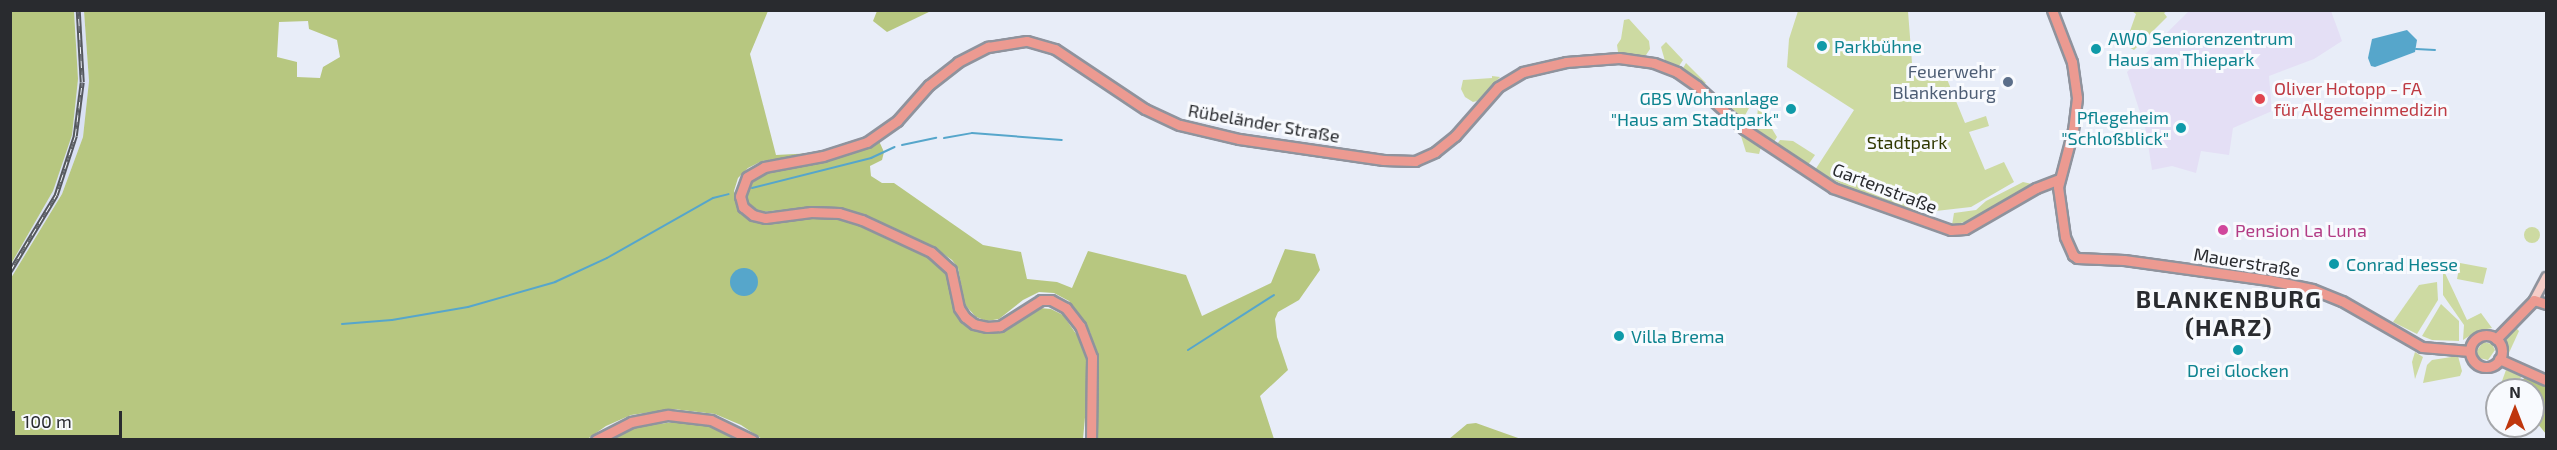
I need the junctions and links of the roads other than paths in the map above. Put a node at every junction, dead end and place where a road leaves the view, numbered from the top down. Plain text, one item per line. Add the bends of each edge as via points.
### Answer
1 (2052, 10) edge
2 (1418, 160) joint
3 (2059, 179) junction
4 (2547, 277) edge
5 (2534, 300) junction
6 (2547, 304) edge
7 (2496, 339) junction
8 (2470, 351) junction
9 (2499, 359) junction
10 (2547, 380) edge
11 (597, 440) edge
12 (752, 440) edge
13 (1091, 440) edge

1 - 3 main road via 2070,56 2077,98 2073,130
2 - 3 main road, Gartenstraße via 1445,144 1498,87 1523,72 1590,59 1627,59 1654,63 1684,76 1744,129 1818,180 1854,198 1941,227 1965,229
2 - 13 main road, Rübeländer Straße via 1321,151 1190,129 1145,109 1055,49 1027,41 998,44 968,56 934,81 887,129 867,142 840,152 758,169 743,184 743,207 753,215 848,215 921,246 948,266 962,314 981,327 1000,326 1041,300 1061,304 1080,326 1092,357
3 - 8 main road, Mauerstraße via 2065,237 2077,258 2124,260 2312,289 2342,301 2422,347
4 - 5 street
5 - 6 main road
5 - 7 main road
7 - 8 main road via 2479,337
7 - 9 main road via 2501,348
8 - 9 main road via 2474,362 2483,366
9 - 10 main road
11 - 12 main road via 630,422 676,415 719,423

